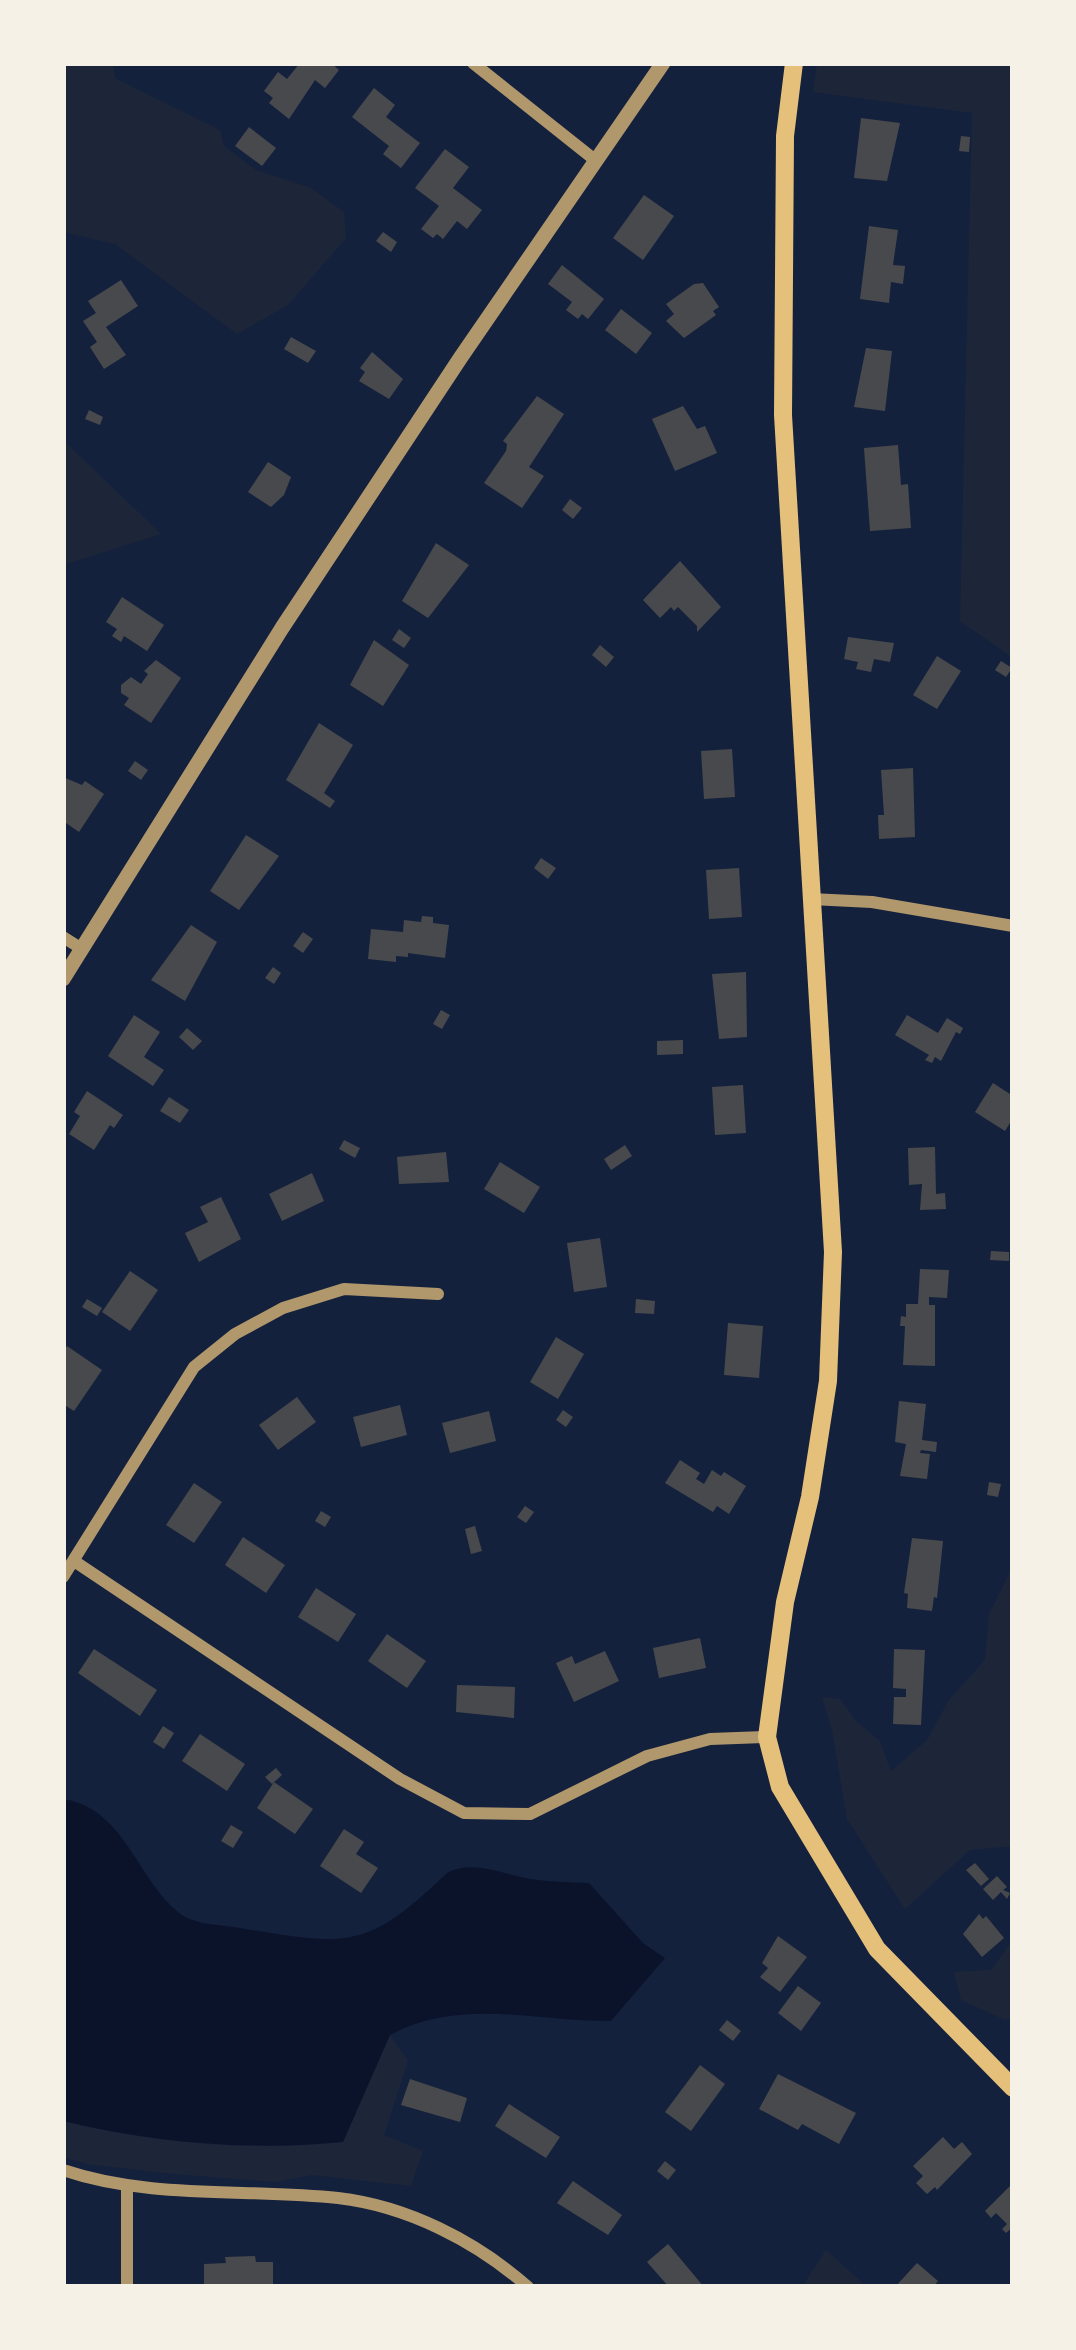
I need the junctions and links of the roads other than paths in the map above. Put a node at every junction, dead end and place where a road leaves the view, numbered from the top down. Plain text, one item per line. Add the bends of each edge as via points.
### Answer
1 (473, 63) edge
2 (663, 63) edge
3 (794, 63) edge
4 (595, 160) junction
5 (811, 898) junction
6 (1013, 926) edge
7 (63, 937) edge
8 (82, 950) junction
9 (63, 979) edge
10 (438, 1294) dead end
11 (74, 1561) junction
12 (63, 1577) edge
13 (766, 1737) junction
14 (1013, 2088) edge
15 (63, 2170) edge
16 (127, 2187) junction
17 (522, 2285) edge
18 (127, 2287) edge

1 - 4 street
2 - 4 street
3 - 5 main road via 785,136 783,416
4 - 8 street via 282,628
5 - 6 street
5 - 13 main road via 833,1252 828,1381
7 - 8 street
8 - 9 street
10 - 11 street via 344,1288 235,1334 194,1367
11 - 12 street
11 - 13 street via 400,1780 464,1813 530,1814 647,1756 710,1739
13 - 14 main road via 780,1787 877,1948
15 - 16 street
16 - 17 street via 340,2198 398,2211 473,2246
16 - 18 street

